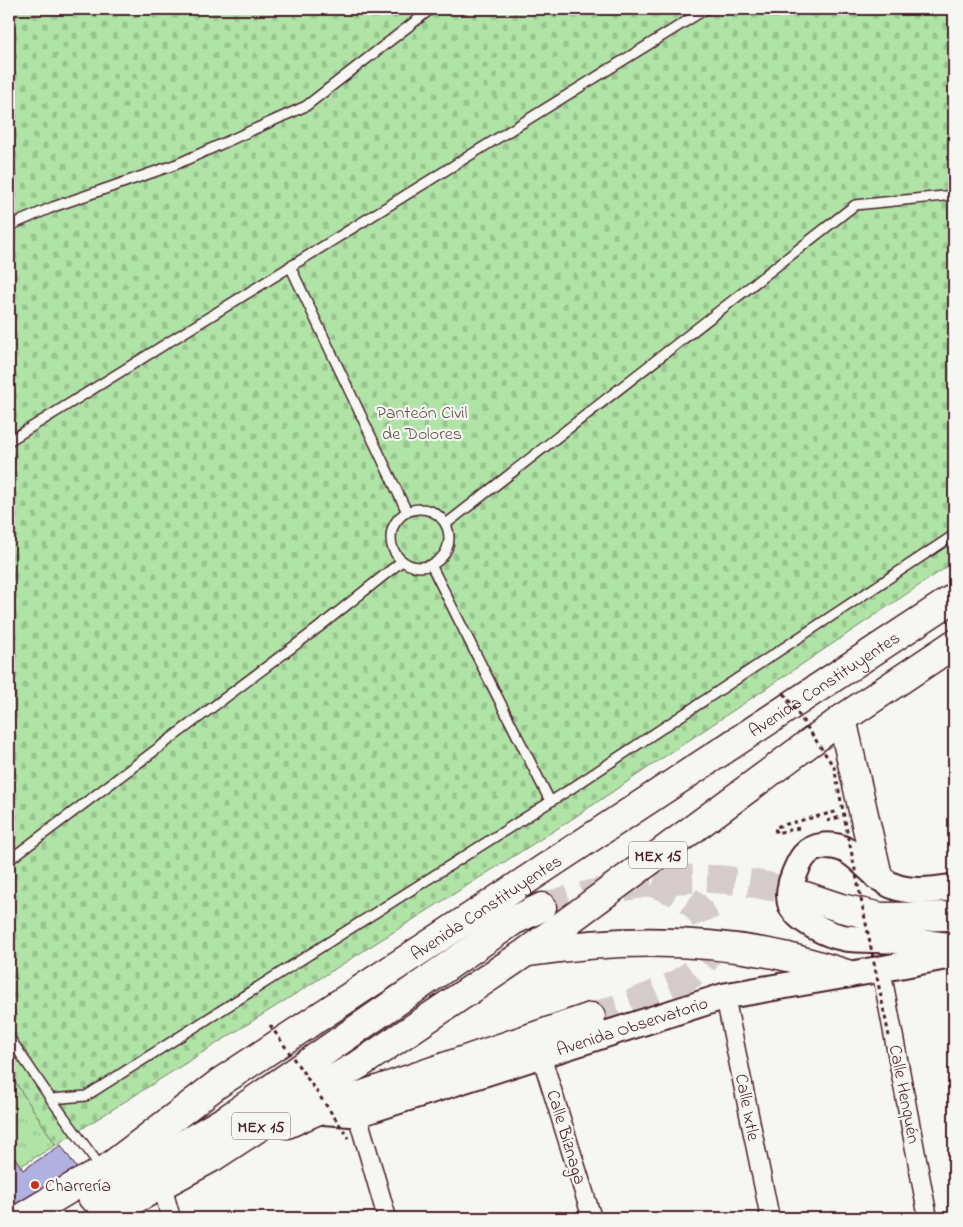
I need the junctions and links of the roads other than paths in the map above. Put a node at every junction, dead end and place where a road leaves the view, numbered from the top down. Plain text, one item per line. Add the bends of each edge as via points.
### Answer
1 (431, 9) edge
2 (706, 9) edge
3 (954, 195) edge
4 (9, 226) edge
5 (290, 266) junction
6 (9, 441) edge
7 (406, 512) junction
8 (446, 524) junction
9 (954, 536) edge
10 (402, 560) junction
11 (431, 565) junction
12 (954, 598) edge
13 (954, 644) edge
14 (842, 719) junction
15 (550, 801) junction
16 (9, 860) edge
17 (878, 876) junction
18 (954, 887) edge
19 (805, 896) tunnel mouth
20 (542, 907) tunnel mouth
21 (954, 916) edge
22 (954, 946) edge
23 (525, 952) junction
24 (954, 955) edge
25 (881, 969) junction
26 (847, 974) junction
27 (725, 996) junction
28 (591, 1017) tunnel mouth
29 (9, 1037) edge
30 (541, 1055) junction
31 (52, 1099) junction
32 (316, 1111) junction
33 (357, 1114) junction
34 (213, 1157) junction
35 (104, 1171) junction
36 (162, 1186) junction
37 (21, 1218) edge
38 (49, 1218) edge
39 (100, 1218) edge
40 (171, 1218) edge
41 (387, 1218) edge
42 (592, 1218) edge
43 (770, 1218) edge
44 (928, 1218) edge

1 - 4 lane via 306,106 177,164 53,207
2 - 5 lane
3 - 8 lane via 855,205
5 - 6 lane
5 - 7 lane
7 - 8 lane via 429,510
7 - 10 lane via 392,529 391,540 394,552
8 - 11 lane via 450,535 448,546 443,556
9 - 15 lane
10 - 11 lane via 412,566
10 - 16 lane via 318,628
11 - 15 lane
12 - 35 highway, Avenida Constituyentes / MEX 15 via 228,1078
13 - 14 highway, MEX 15
14 - 17 highway
14 - 23 highway, MEX 15
15 - 31 lane via 86,1096
17 - 18 main road via 902,889
17 - 22 main road via 844,848 822,846 802,857 790,883 791,904 815,928 844,938
19 - 21 highway via 881,917
20 - 38 highway via 513,921 227,1119 116,1184
23 - 26 highway via 608,943 668,943 750,950 789,957
23 - 34 highway, MEX 15 via 360,1064
24 - 25 main road, Avenida Observatorio
25 - 26 main road, Avenida Observatorio
25 - 44 street, Calle Henquén
26 - 27 main road, Avenida Observatorio
27 - 30 main road, Avenida Observatorio
27 - 43 street, Calle Ixtle
28 - 32 highway
29 - 31 lane
30 - 33 main road, Avenida Observatorio
30 - 42 street, Calle Biznaga
31 - 35 lane
32 - 33 main road, Avenida Observatorio
32 - 34 highway
33 - 41 street
34 - 36 highway, MEX 15
35 - 37 highway, Avenida Constituyentes / MEX 15
36 - 39 highway, MEX 15
36 - 40 street

